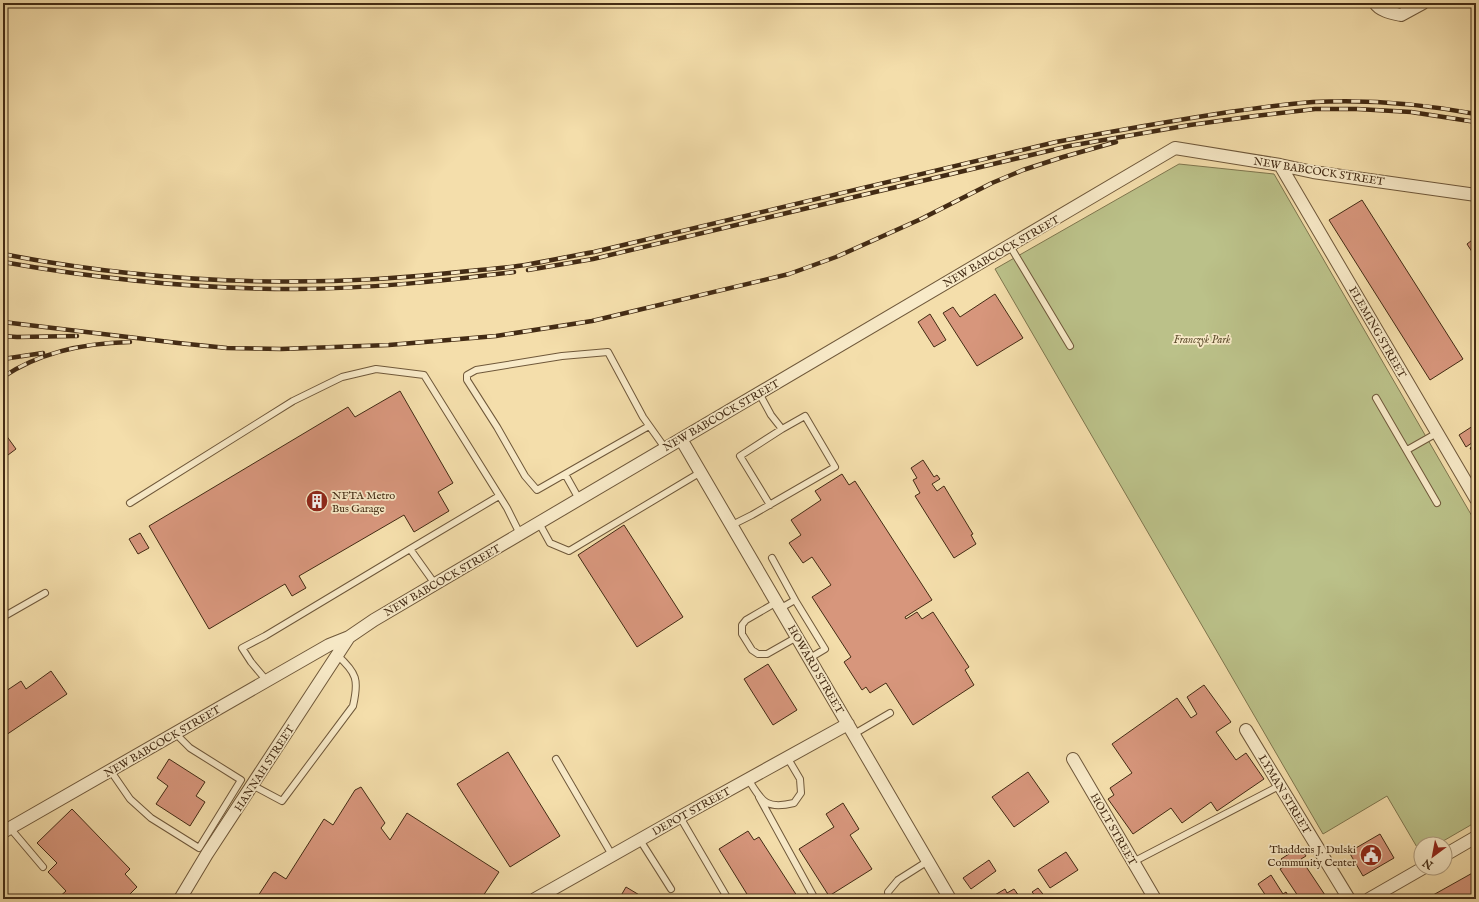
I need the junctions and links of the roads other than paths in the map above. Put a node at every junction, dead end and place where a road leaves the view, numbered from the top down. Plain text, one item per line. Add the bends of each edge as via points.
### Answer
1 (1375, 3) edge
2 (1423, 3) edge
3 (1280, 165) junction
4 (1476, 195) edge
5 (1010, 246) junction
6 (1070, 346) dead end
7 (759, 393) junction
8 (1376, 398) dead end
9 (649, 426) junction
10 (782, 429) junction
11 (1437, 433) junction
12 (681, 439) junction
13 (665, 448) junction
14 (1407, 450) junction
15 (701, 472) junction
16 (565, 474) junction
17 (499, 496) junction
18 (579, 499) junction
19 (1476, 499) edge
20 (130, 503) dead end
21 (1437, 503) dead end
22 (770, 505) junction
23 (539, 523) junction
24 (732, 525) junction
25 (520, 534) junction
26 (410, 549) junction
27 (772, 558) dead end
28 (435, 584) junction
29 (45, 594) dead end
30 (796, 600) junction
31 (779, 605) junction
32 (3, 617) edge
33 (349, 637) junction
34 (797, 637) junction
35 (337, 655) junction
36 (810, 658) junction
37 (267, 680) junction
38 (890, 713) dead end
39 (851, 729) junction
40 (1246, 730) dead end
41 (176, 733) junction
42 (788, 757) junction
43 (556, 759) dead end
44 (1073, 759) dead end
45 (110, 770) junction
46 (748, 779) junction
47 (247, 783) junction
48 (1281, 785) junction
49 (759, 797) junction
50 (680, 817) junction
51 (6, 830) edge
52 (1476, 837) edge
53 (640, 840) junction
54 (1453, 850) edge
55 (203, 851) junction
56 (612, 855) junction
57 (928, 861) junction
58 (1133, 862) junction
59 (43, 867) dead end
60 (1413, 874) edge
61 (671, 889) dead end
62 (180, 899) edge
63 (535, 899) edge
64 (728, 899) edge
65 (815, 899) edge
66 (889, 899) edge
67 (948, 899) edge
68 (1155, 899) edge
69 (1349, 899) edge
70 (1369, 899) edge

1 - 2 street via 1386,11 1401,15
3 - 4 street, NEW BABCOCK STREET
3 - 5 street, NEW BABCOCK STREET via 1175,148
3 - 11 street, FLEMING STREET
5 - 6 lane
5 - 7 street, NEW BABCOCK STREET
7 - 10 lane
7 - 12 street, NEW BABCOCK STREET
8 - 14 lane
9 - 13 lane
9 - 16 lane
9 - 16 lane via 608,352 562,356 476,370 467,375 525,476 537,490
10 - 22 lane via 740,456
10 - 22 lane via 804,416 835,467
11 - 14 lane
11 - 19 street, FLEMING STREET
12 - 13 street, NEW BABCOCK STREET
12 - 15 street, HOWARD STREET
13 - 18 street, NEW BABCOCK STREET
14 - 21 lane
15 - 23 lane via 569,551 550,543
15 - 24 street, HOWARD STREET
16 - 18 lane
17 - 20 lane via 424,375 376,369 342,377 293,401
17 - 25 lane
17 - 26 lane
18 - 23 street, NEW BABCOCK STREET
22 - 24 lane
23 - 25 street, NEW BABCOCK STREET
24 - 31 street, HOWARD STREET
25 - 28 street, NEW BABCOCK STREET
26 - 28 lane
26 - 37 lane via 242,648
27 - 30 lane
28 - 33 street, NEW BABCOCK STREET
29 - 32 lane
30 - 31 lane
30 - 36 lane via 824,649
31 - 34 street, HOWARD STREET
31 - 34 lane via 746,620 742,626 742,634 752,650 758,654 767,654
33 - 35 street, HANNAH STREET
33 - 37 street, NEW BABCOCK STREET via 329,645
34 - 36 street, HOWARD STREET
35 - 47 street, HANNAH STREET
35 - 47 lane via 355,675 357,689 353,706 282,801
36 - 39 street, HOWARD STREET
37 - 41 street, NEW BABCOCK STREET
38 - 39 lane
39 - 42 street, DEPOT STREET
39 - 57 street, HOWARD STREET
40 - 48 street, LYMAN STREET
41 - 45 street, NEW BABCOCK STREET
41 - 47 lane via 190,748
42 - 46 street, DEPOT STREET
42 - 49 lane via 800,779 801,793 794,803 780,806 766,803
43 - 56 lane
44 - 58 street, HOLT STREET
45 - 51 street, NEW BABCOCK STREET
45 - 55 lane via 130,799 151,818
46 - 49 lane
46 - 50 street, DEPOT STREET
47 - 55 street, HANNAH STREET
48 - 58 lane
48 - 69 street, LYMAN STREET
49 - 65 lane
50 - 53 street, DEPOT STREET
50 - 64 lane
51 - 59 lane
52 - 54 street
53 - 56 street, DEPOT STREET
53 - 61 lane
55 - 62 street, HANNAH STREET
56 - 63 street, DEPOT STREET
57 - 66 lane via 898,880 888,892
57 - 67 street, HOWARD STREET
58 - 68 street, HOLT STREET
60 - 70 street

